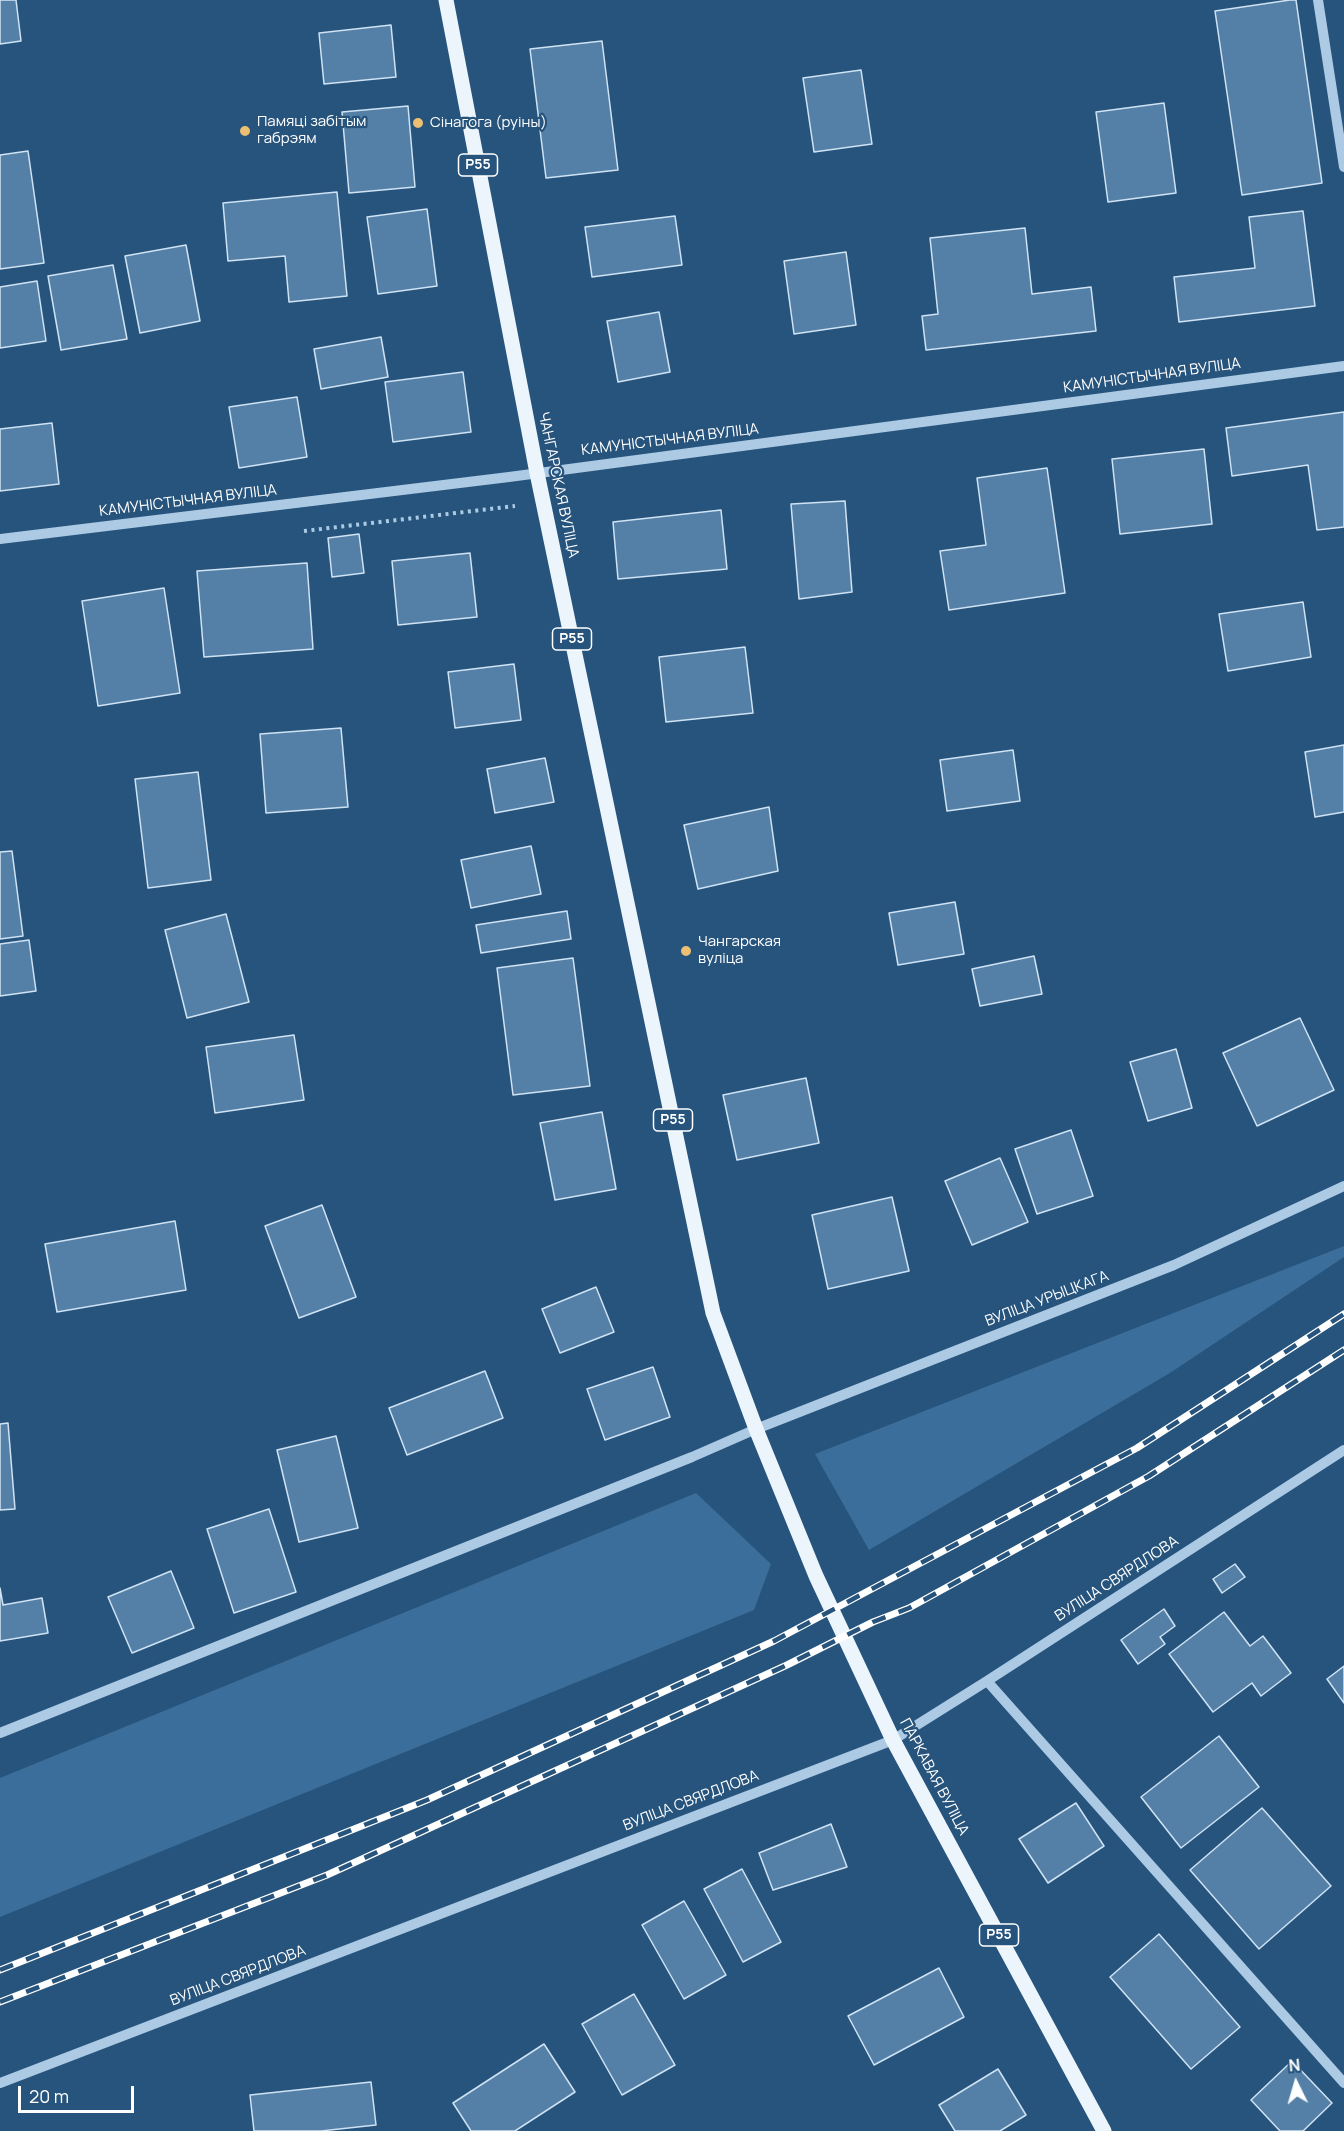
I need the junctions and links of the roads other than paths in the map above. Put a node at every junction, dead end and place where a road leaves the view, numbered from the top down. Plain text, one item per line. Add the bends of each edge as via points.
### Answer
1 (446, 0) edge
2 (1318, 0) edge
3 (1344, 167) edge
4 (1344, 366) edge
5 (537, 473) junction
6 (0, 539) edge
7 (1344, 1186) edge
8 (756, 1428) junction
9 (1344, 1450) edge
10 (987, 1681) junction
11 (0, 1733) edge
12 (893, 1740) junction
13 (0, 2083) edge
14 (1344, 2084) edge
15 (1101, 2130) edge

1 - 5 main road, ЧАНГАРСКАЯ ВУЛІЦА / Р55
2 - 3 street
4 - 5 street, КАМУНІСТЫЧНАЯ ВУЛІЦА
5 - 6 street, КАМУНІСТЫЧНАЯ ВУЛІЦА
5 - 8 main road, ЧАНГАРСКАЯ ВУЛІЦА / Р55 via 713,1313
7 - 8 street, ВУЛІЦА УРЫЦКАГА via 1174,1265
8 - 11 street
8 - 12 main road, ПАРКАВАЯ ВУЛІЦА / Р55 via 816,1576
9 - 10 street, ВУЛІЦА СВЯРДЛОВА
10 - 12 street, ВУЛІЦА СВЯРДЛОВА
10 - 14 street
12 - 13 street, ВУЛІЦА СВЯРДЛОВА
12 - 15 main road, ПАРКАВАЯ ВУЛІЦА / Р55

